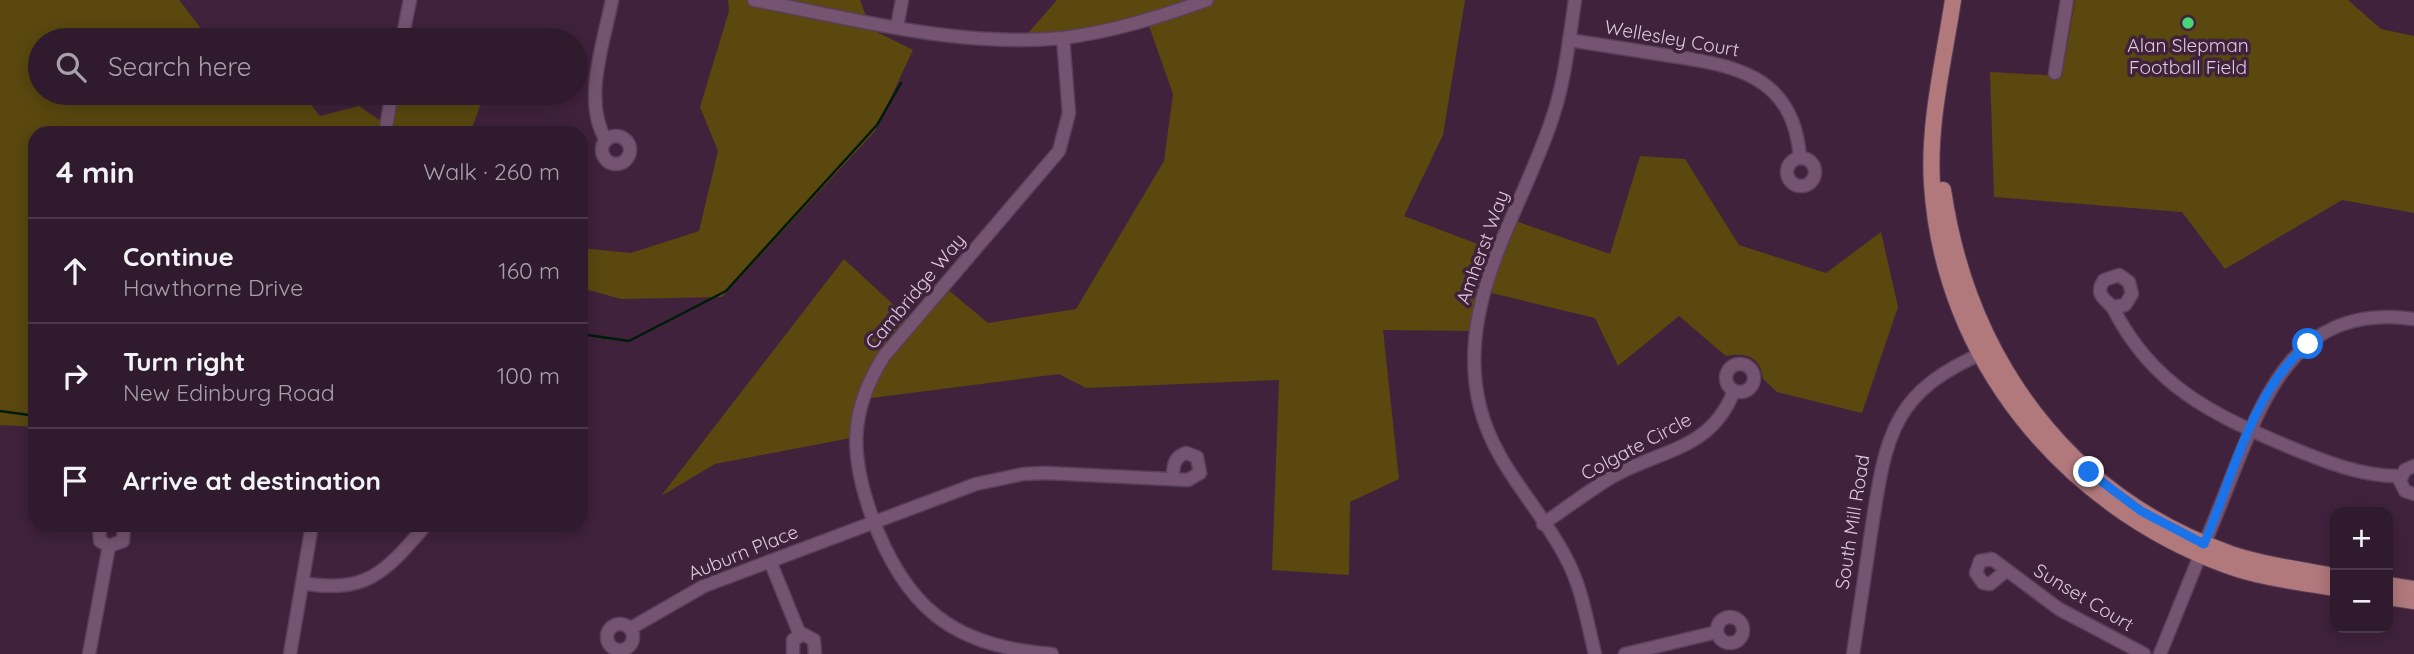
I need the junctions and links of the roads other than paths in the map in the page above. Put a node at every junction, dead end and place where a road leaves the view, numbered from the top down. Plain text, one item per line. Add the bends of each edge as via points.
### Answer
1 (410, 0) edge
2 (612, 0) edge
3 (754, 0) edge
4 (902, 0) edge
5 (1206, 0) edge
6 (1575, 0) edge
7 (1953, 0) edge
8 (2062, 0) edge
9 (2067, 0) edge
10 (897, 27) junction
11 (404, 28) edge
12 (1063, 38) junction
13 (1569, 40) junction
14 (2055, 73) dead end
15 (390, 105) edge
16 (386, 126) edge
17 (606, 140) dead end
18 (1800, 158) dead end
19 (2113, 307) dead end
20 (2414, 319) edge
21 (1985, 352) junction
22 (1734, 391) dead end
23 (2251, 430) junction
24 (2414, 466) edge
25 (2401, 476) junction
26 (1173, 479) dead end
27 (2414, 494) edge
28 (874, 522) junction
29 (1543, 524) junction
30 (98, 532) edge
31 (124, 532) edge
32 (311, 532) edge
33 (420, 532) edge
34 (109, 546) junction
35 (2202, 549) junction
36 (770, 561) junction
37 (2007, 570) dead end
38 (2330, 575) edge
39 (302, 583) junction
40 (2393, 586) edge
41 (2330, 587) edge
42 (2414, 589) edge
43 (2393, 598) edge
44 (2414, 601) edge
45 (631, 628) dead end
46 (1717, 632) dead end
47 (800, 635) junction
48 (89, 654) edge
49 (290, 654) edge
50 (793, 654) edge
51 (815, 654) edge
52 (1052, 654) edge
53 (1595, 654) edge
54 (1625, 654) edge
55 (1853, 654) edge
56 (2144, 654) edge
57 (2160, 654) edge

1 - 11 street
2 - 17 street via 595,100 599,130
3 - 10 street
4 - 10 street
5 - 12 street via 1132,25
6 - 13 street, Amherst Way
7 - 21 main road via 1932,150 1935,214 1949,278
8 - 9 street
9 - 14 street
10 - 12 street via 977,39
12 - 28 street, Cambridge Way via 1069,113 1059,150 884,356 866,390 857,423 856,460
13 - 18 street, Wellesley Court via 1725,64 1751,74 1784,105 1796,131
13 - 29 street, Amherst Way via 1559,97 1483,291 1475,337 1476,383 1486,428 1506,470
15 - 16 street
19 - 23 street via 2133,345 2168,381 2212,412
20 - 23 street via 2355,321 2308,344 2274,380
21 - 35 main road via 2027,425 2081,481 2131,519
21 - 55 street, South Mill Road via 1927,385 1902,412 1887,443
22 - 29 street, Colgate Circle via 1715,423 1692,442 1610,478
23 - 25 street via 2345,467
23 - 35 street
24 - 25 street
25 - 27 street via 2402,487
26 - 28 street, Auburn Place via 1023,474 976,484
28 - 36 street, Auburn Place
28 - 52 street, Cambridge Way via 895,571 934,615 991,645
29 - 53 street, Amherst Way via 1574,574
30 - 34 street via 100,541
31 - 34 street via 123,541
32 - 39 street
33 - 39 street via 393,563 369,580 342,587
34 - 48 street
35 - 38 main road
35 - 41 main road via 2260,575
35 - 57 street
36 - 45 street, Auburn Place via 704,586
36 - 47 street
37 - 56 street, Sunset Court via 2076,619
39 - 49 street
40 - 42 main road
43 - 44 main road
46 - 54 street
47 - 50 street via 791,644
47 - 51 street via 814,640

